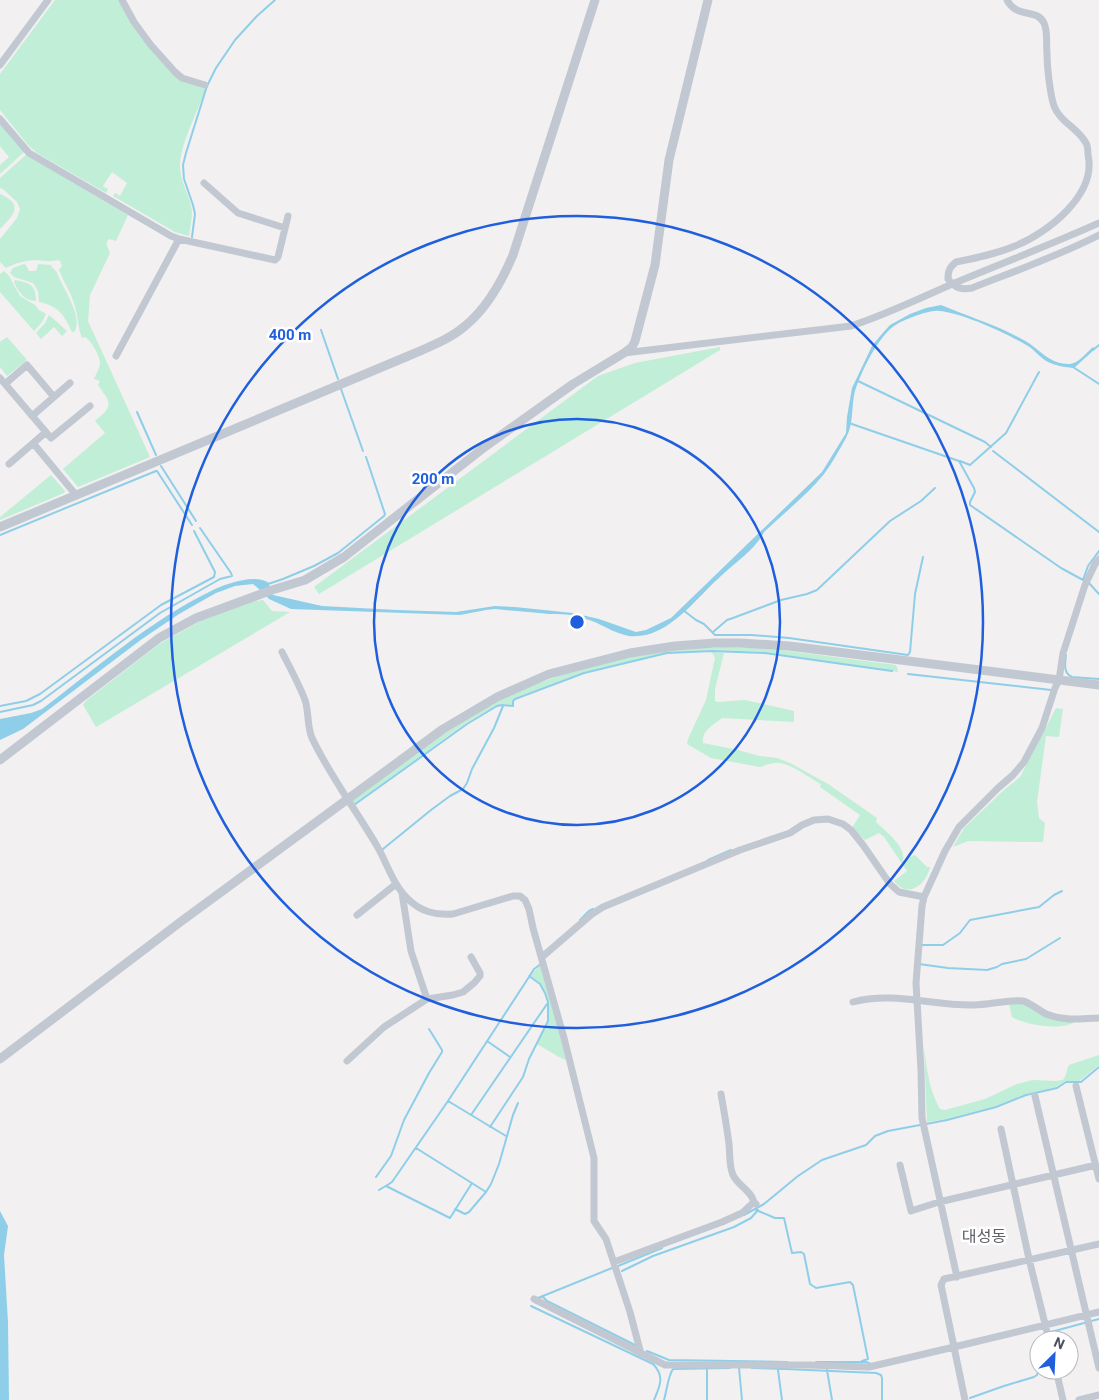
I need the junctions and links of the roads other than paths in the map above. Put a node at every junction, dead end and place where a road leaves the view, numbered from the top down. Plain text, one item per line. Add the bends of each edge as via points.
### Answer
1 (48, 0) edge
2 (122, 0) edge
3 (596, 0) edge
4 (708, 0) edge
5 (1007, 0) edge
6 (0, 65) edge
7 (205, 85) dead end
8 (0, 119) edge
9 (204, 183) dead end
10 (288, 216) dead end
11 (1099, 222) edge
12 (285, 228) junction
13 (1099, 234) edge
14 (179, 240) junction
15 (952, 284) junction
16 (624, 354) junction
17 (116, 356) dead end
18 (2, 381) edge
19 (70, 383) dead end
20 (54, 396) junction
21 (90, 406) dead end
22 (32, 416) junction
23 (46, 432) junction
24 (33, 444) junction
25 (9, 464) dead end
26 (76, 495) junction
27 (0, 527) edge
28 (1099, 559) edge
29 (282, 652) dead end
30 (1059, 680) junction
31 (1099, 685) edge
32 (0, 760) edge
33 (348, 799) junction
34 (396, 884) junction
35 (402, 893) junction
36 (924, 897) junction
37 (357, 915) dead end
38 (471, 957) dead end
39 (542, 957) junction
40 (427, 999) junction
41 (917, 1000) junction
42 (853, 1002) dead end
43 (1099, 1018) edge
44 (0, 1059) edge
45 (347, 1061) dead end
46 (1076, 1086) dead end
47 (721, 1094) dead end
48 (1035, 1096) dead end
49 (1001, 1129) dead end
50 (1096, 1165) junction
51 (900, 1166) dead end
52 (1054, 1176) junction
53 (1099, 1179) edge
54 (1013, 1185) junction
55 (940, 1202) junction
56 (1099, 1244) edge
57 (1070, 1249) junction
58 (1029, 1259) junction
59 (614, 1262) junction
60 (957, 1277) junction
61 (534, 1299) dead end
62 (1099, 1312) edge
63 (1087, 1320) junction
64 (1046, 1330) edge
65 (1056, 1330) edge
66 (1029, 1336) edge
67 (954, 1347) junction
68 (641, 1354) junction
69 (1099, 1368) edge
70 (1058, 1380) edge
71 (1099, 1395) edge
72 (965, 1400) edge
73 (1063, 1400) edge
74 (1079, 1400) edge

1 - 6 street
2 - 7 street via 150,44 175,72 182,78
3 - 26 street via 513,255 492,295 465,326 413,354
4 - 16 street via 669,160 655,265 635,341
5 - 15 street via 1017,11 1033,14 1044,23 1054,105 1058,115 1086,144 1090,172 1076,199 1053,224 1017,246 956,262 948,272
8 - 14 street via 28,153
9 - 12 street via 238,213
10 - 12 street
11 - 15 street
12 - 14 street via 278,257 274,260
13 - 15 street via 972,288 963,289
14 - 17 street
15 - 16 street via 851,326
16 - 32 street via 573,384 486,446 344,557 305,580 196,618 159,638
18 - 20 street via 27,365
18 - 22 street
19 - 20 street
20 - 22 street
21 - 23 street via 51,438
22 - 23 street
23 - 24 street
24 - 25 street
24 - 26 street
26 - 27 street
28 - 30 street via 1085,585 1062,653
29 - 33 street via 306,701 311,735
30 - 31 street
30 - 33 street via 789,646 740,643 675,646 630,653 549,674 496,697 443,729
30 - 36 street via 1042,728 1020,768 959,827
33 - 34 street
33 - 44 street
34 - 35 street
34 - 37 street
35 - 39 street via 414,905 434,914 453,914 520,896 529,909
35 - 40 street via 411,951
36 - 39 street via 899,892 890,884 863,844 843,824 828,819 814,820 790,833 740,850 603,907
36 - 41 street via 918,942
38 - 40 street via 480,972 474,983 463,992
39 - 59 street via 594,1158 594,1222 606,1239
40 - 45 street via 384,1027
41 - 42 street via 868,998
41 - 43 street via 975,1006 1022,1000 1060,1018
41 - 55 street via 922,1118
46 - 50 street
47 - 59 street via 732,1174 755,1203 722,1222
48 - 52 street
49 - 54 street
50 - 52 street
50 - 53 street
51 - 55 street via 911,1211
52 - 54 street
52 - 57 street
54 - 55 street
54 - 58 street
55 - 60 street
56 - 57 street
57 - 58 street
57 - 63 street
58 - 60 street
58 - 64 street
59 - 68 street
60 - 67 street via 944,1279 941,1285
61 - 68 street
62 - 63 street
63 - 65 street
63 - 69 street
66 - 67 street
67 - 68 street via 869,1367 674,1366
67 - 72 street
70 - 73 street
71 - 74 street

